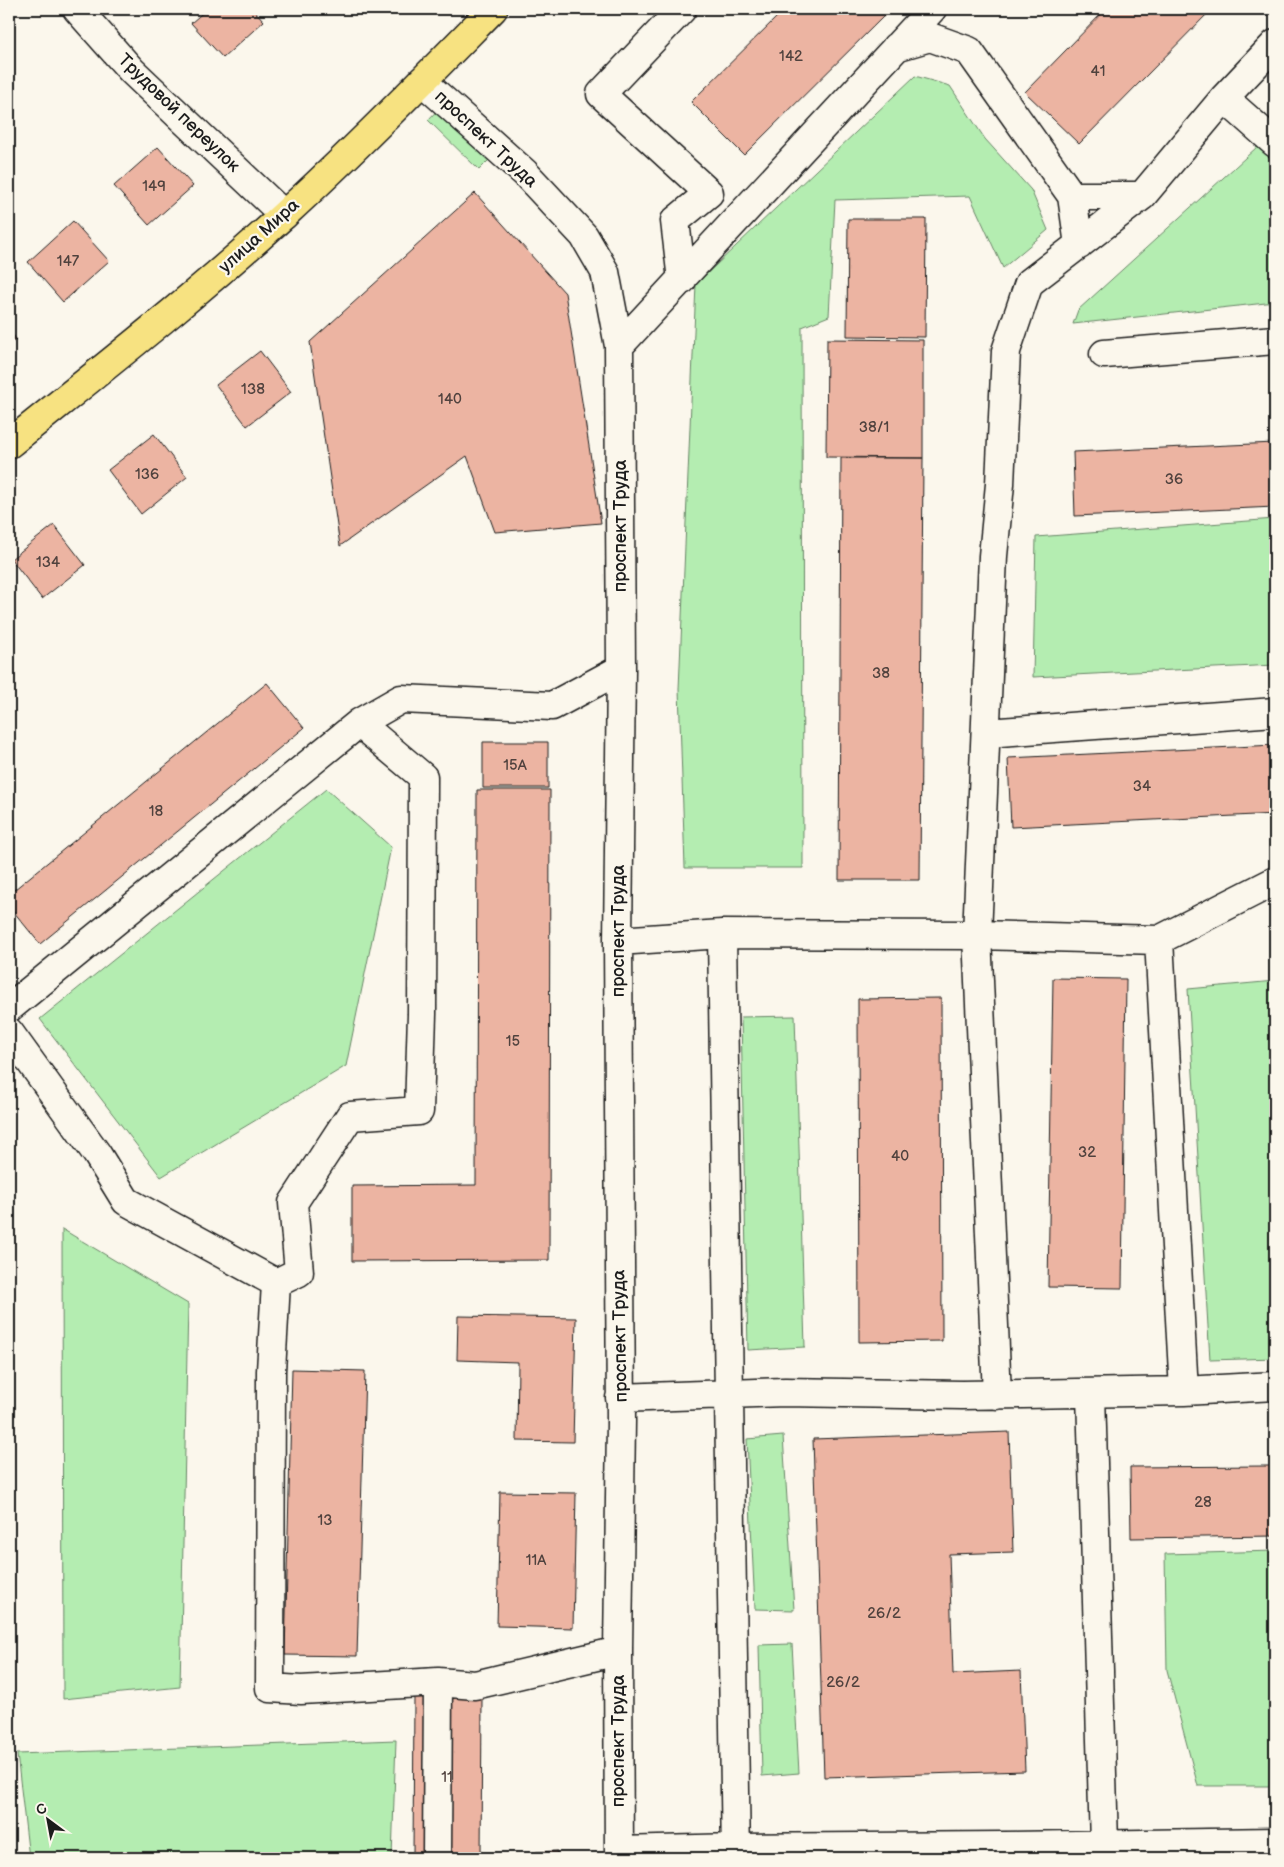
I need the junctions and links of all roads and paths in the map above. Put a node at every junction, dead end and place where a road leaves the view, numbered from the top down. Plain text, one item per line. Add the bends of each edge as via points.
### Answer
1 (77, 9) edge
2 (493, 9) edge
3 (682, 9) edge
4 (932, 9) edge
5 (1275, 44) edge
6 (896, 48) junction
7 (422, 81) junction
8 (1224, 98) junction
9 (1275, 143) edge
10 (1072, 196) junction
11 (1142, 196) junction
12 (284, 215) junction
13 (1079, 245) junction
14 (682, 280) junction
15 (1275, 340) edge
16 (619, 346) junction
17 (1104, 354) dead end
18 (9, 444) edge
19 (621, 669) junction
20 (1275, 712) edge
21 (359, 723) junction
22 (986, 733) junction
23 (1275, 880) edge
24 (722, 934) junction
25 (977, 935) junction
26 (1159, 940) junction
27 (618, 941) junction
28 (9, 1008) edge
29 (9, 1032) edge
30 (276, 1283) junction
31 (1275, 1386) edge
32 (1184, 1391) junction
33 (730, 1394) junction
34 (1091, 1394) junction
35 (997, 1395) junction
36 (620, 1398) junction
37 (618, 1651) junction
38 (438, 1682) junction
39 (1104, 1844) junction
40 (1260, 1848) edge
41 (1005, 1852) edge
42 (736, 1853) edge
43 (619, 1854) edge
44 (437, 1858) edge

1 - 12 street, Трудовой переулок via 132,71
2 - 7 main road, улица Мира
3 - 14 street via 601,94 710,193 675,221
4 - 6 street
5 - 8 street
6 - 10 street via 930,37 969,50
6 - 14 street
7 - 12 main road, улица Мира
7 - 16 street, проспект Труда via 525,173 584,236 605,272
8 - 9 street
8 - 11 street
10 - 11 street
10 - 13 street
11 - 13 street
12 - 18 main road, улица Мира via 180,307
13 - 22 street via 1029,283 1006,351
14 - 16 street
15 - 17 street
16 - 19 street, проспект Труда
19 - 21 street via 552,706 400,699
19 - 27 street, проспект Труда
20 - 22 street
21 - 28 street
21 - 30 street via 423,777 419,1111 350,1116 293,1203 300,1272
22 - 25 street
23 - 26 street
24 - 25 street
24 - 27 street
24 - 33 street
25 - 26 street
25 - 35 street
26 - 32 street
27 - 36 street, проспект Труда
29 - 30 street via 97,1154 126,1201
30 - 38 street via 271,1371 270,1688 301,1690
31 - 32 street
32 - 34 street
33 - 35 street
33 - 36 street
33 - 42 street
34 - 35 street
34 - 39 street
36 - 37 street, проспект Труда
37 - 38 street via 475,1685
37 - 43 street, проспект Труда
38 - 44 street
39 - 40 street
39 - 41 street
41 - 42 street
42 - 43 street

